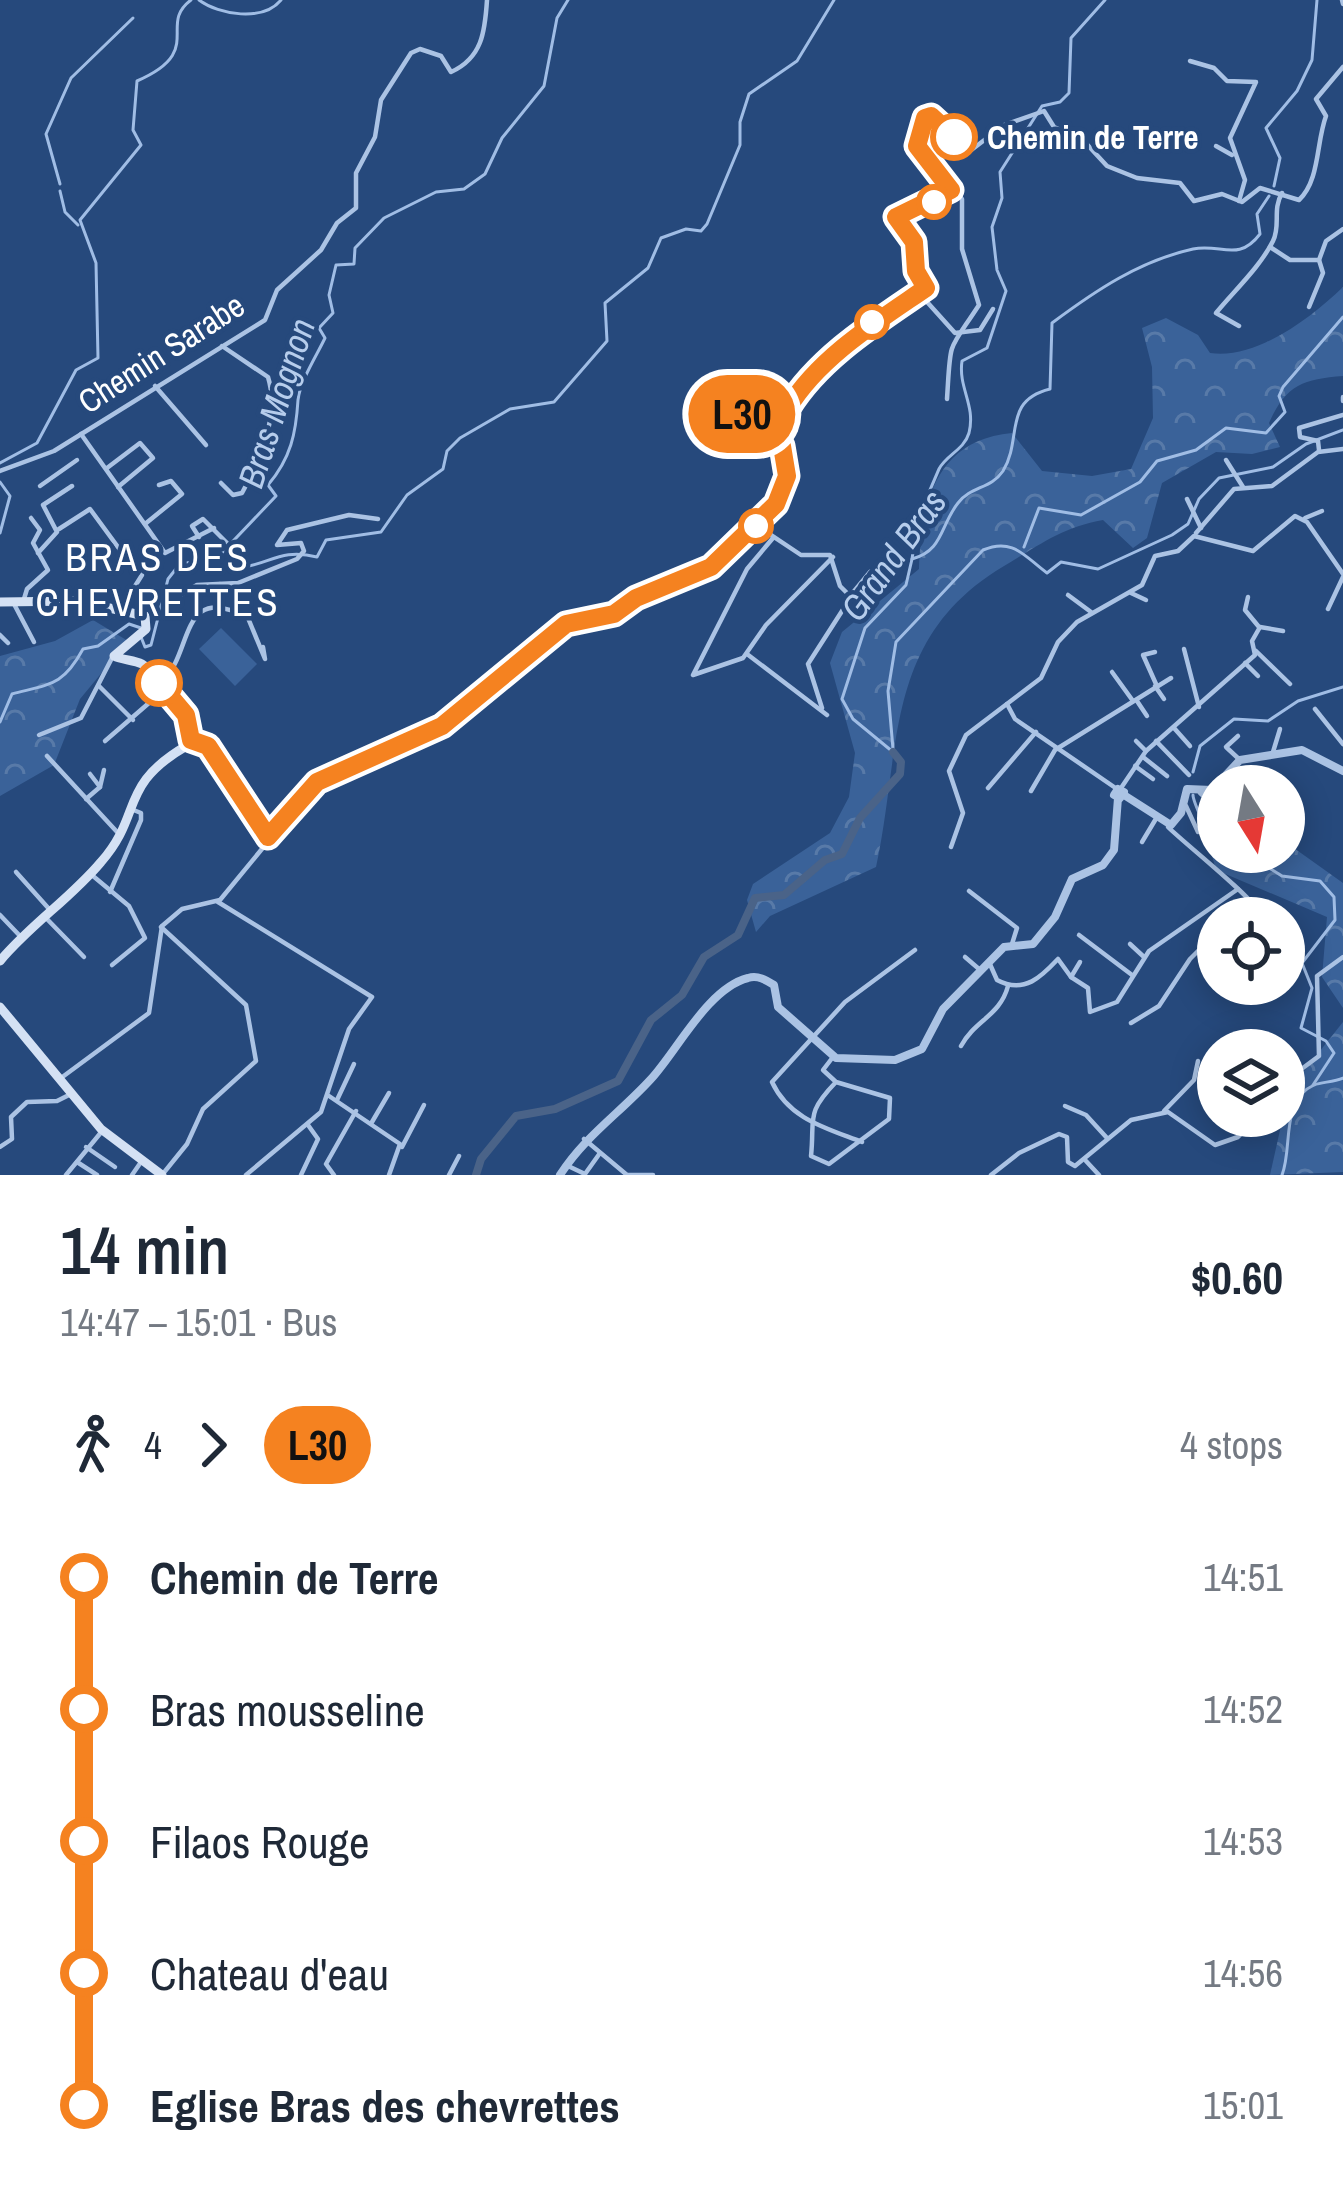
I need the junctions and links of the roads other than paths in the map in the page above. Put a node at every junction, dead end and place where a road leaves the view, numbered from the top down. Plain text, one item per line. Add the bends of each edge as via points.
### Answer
1 (487, 0) edge
2 (1190, 61) dead end
3 (1343, 67) edge
4 (1216, 146) dead end
5 (1232, 155) junction
6 (950, 186) junction
7 (1282, 193) junction
8 (1237, 203) junction
9 (1343, 229) edge
10 (1270, 247) junction
11 (1319, 260) junction
12 (919, 293) junction
13 (1309, 307) dead end
14 (993, 308) dead end
15 (1239, 326) dead end
16 (955, 333) junction
17 (222, 346) junction
18 (154, 386) junction
19 (947, 399) dead end
20 (1343, 416) edge
21 (80, 434) junction
22 (206, 445) dead end
23 (1343, 449) edge
24 (54, 451) junction
25 (1318, 452) junction
26 (77, 460) dead end
27 (1226, 460) dead end
28 (65, 468) junction
29 (106, 469) junction
30 (0, 471) edge
31 (221, 483) dead end
32 (159, 484) dead end
33 (40, 486) dead end
34 (72, 486) dead end
35 (118, 487) junction
36 (1243, 487) junction
37 (1187, 499) dead end
38 (1322, 511) dead end
39 (32, 518) dead end
40 (1302, 519) junction
41 (378, 520) dead end
42 (145, 524) junction
43 (757, 526) junction
44 (214, 528) junction
45 (1201, 528) junction
46 (59, 530) dead end
47 (1194, 536) junction
48 (200, 538) junction
49 (773, 538) junction
50 (227, 543) dead end
51 (38, 553) junction
52 (833, 557) junction
53 (870, 572) dead end
54 (1343, 576) edge
55 (220, 583) junction
56 (1130, 592) junction
57 (1068, 595) dead end
58 (850, 596) junction
59 (1248, 597) dead end
60 (175, 598) dead end
61 (1146, 600) dead end
62 (12, 601) edge
63 (220, 608) junction
64 (1328, 609) dead end
65 (120, 610) junction
66 (1091, 612) junction
67 (1260, 628) junction
68 (1283, 631) dead end
69 (0, 634) edge
70 (34, 642) dead end
71 (8, 643) dead end
72 (262, 647) dead end
73 (1154, 649) dead end
74 (1184, 649) dead end
75 (1256, 651) junction
76 (115, 652) junction
77 (747, 654) junction
78 (1244, 662) junction
79 (1112, 672) dead end
80 (1258, 676) dead end
81 (1171, 678) dead end
82 (98, 684) junction
83 (1290, 684) dead end
84 (1155, 685) junction
85 (161, 686) junction
86 (1164, 699) dead end
87 (1135, 701) junction
88 (1007, 704) junction
89 (1199, 707) junction
90 (822, 708) junction
91 (1315, 710) dead end
92 (827, 715) dead end
93 (1147, 716) dead end
94 (133, 720) junction
95 (1173, 727) junction
96 (1280, 729) dead end
97 (1036, 732) junction
98 (39, 735) dead end
99 (1238, 736) dead end
100 (185, 739) junction
101 (105, 741) dead end
102 (1136, 741) dead end
103 (1156, 741) junction
104 (1343, 744) edge
105 (1190, 746) dead end
106 (1058, 748) junction
107 (1144, 753) junction
108 (47, 756) dead end
109 (1272, 758) junction
110 (1220, 760) dead end
111 (1240, 760) junction
112 (1224, 765) edge
113 (1235, 765) edge
114 (1135, 766) junction
115 (104, 770) dead end
116 (1343, 771) edge
117 (90, 774) dead end
118 (1190, 775) dead end
119 (1166, 776) dead end
120 (1154, 779) dead end
121 (100, 787) junction
122 (988, 788) dead end
123 (1197, 789) edge
124 (1031, 790) dead end
125 (1120, 793) junction
126 (86, 799) junction
127 (1184, 803) junction
128 (129, 808) junction
129 (1161, 820) junction
130 (1197, 826) edge
131 (118, 833) junction
132 (268, 837) junction
133 (1142, 842) dead end
134 (951, 847) dead end
135 (16, 872) dead end
136 (90, 873) junction
137 (1238, 889) junction
138 (969, 891) dead end
139 (110, 892) junction
140 (1247, 897) edge
141 (218, 902) junction
142 (47, 913) junction
143 (0, 915) edge
144 (161, 927) junction
145 (1079, 934) dead end
146 (21, 938) junction
147 (1012, 944) junction
148 (1130, 944) dead end
149 (915, 950) dead end
150 (1197, 951) edge
151 (84, 957) dead end
152 (965, 957) dead end
153 (1144, 957) junction
154 (1343, 957) edge
155 (0, 961) edge
156 (989, 962) junction
157 (1080, 962) dead end
158 (112, 965) dead end
159 (981, 971) junction
160 (1132, 975) junction
161 (1071, 977) junction
162 (1009, 986) junction
163 (0, 1007) edge
164 (1130, 1023) dead end
165 (809, 1035) junction
166 (962, 1046) dead end
167 (834, 1056) junction
168 (354, 1064) dead end
169 (1197, 1066) edge
170 (1305, 1067) edge
171 (58, 1080) junction
172 (836, 1082) junction
173 (70, 1094) junction
174 (389, 1094) dead end
175 (329, 1096) junction
176 (337, 1100) junction
177 (424, 1105) dead end
178 (1065, 1106) dead end
179 (356, 1111) junction
180 (1164, 1111) junction
181 (372, 1122) junction
182 (809, 1122) junction
183 (308, 1125) junction
184 (103, 1130) junction
185 (1197, 1134) edge
186 (1201, 1137) edge
187 (1238, 1137) edge
188 (1107, 1138) junction
189 (584, 1139) junction
190 (862, 1142) junction
191 (0, 1147) edge
192 (86, 1147) junction
193 (402, 1147) junction
194 (600, 1153) junction
195 (459, 1156) dead end
196 (76, 1161) junction
197 (1086, 1161) junction
198 (141, 1162) junction
199 (566, 1166) junction
200 (116, 1167) dead end
201 (334, 1174) edge
202 (66, 1175) edge
203 (97, 1175) edge
204 (132, 1175) edge
205 (162, 1175) edge
206 (247, 1175) edge
207 (301, 1175) edge
208 (389, 1175) edge
209 (448, 1175) edge
210 (560, 1175) edge
211 (627, 1175) edge
212 (653, 1175) edge
213 (991, 1175) edge
214 (1099, 1175) edge

1 - 17 street, Chemin Sarabe via 483,42 456,71 439,54 411,53 381,100 375,137 356,173 354,212 277,290 265,320
2 - 5 street via 1228,81 1256,82 1231,133
3 - 7 street via 1316,99 1326,116 1304,197
4 - 5 street
5 - 8 street via 1245,181
6 - 8 street via 917,146 927,116 970,151 1040,111 1107,166 1180,183 1194,201 1222,194
6 - 12 street via 896,217 927,284
6 - 16 street via 962,199 962,249 979,305
7 - 8 street via 1258,188
7 - 10 street
9 - 11 street via 1326,241
10 - 11 street via 1290,260
10 - 15 street via 1216,313
11 - 13 street via 1323,273
12 - 16 street
12 - 43 street via 877,317 800,386 788,408 740,416 786,452 784,488
14 - 16 street via 980,330
16 - 19 street
17 - 18 street, Chemin Sarabe
17 - 31 street via 268,377 271,395 267,435 242,493
18 - 21 street, Chemin Sarabe
18 - 22 street
20 - 25 street via 1299,428 1300,437 1318,441
21 - 24 street, Chemin Sarabe
21 - 29 street
23 - 25 street
24 - 28 street
24 - 30 street, Chemin Sarabe
25 - 36 street via 1272,486
26 - 28 street
27 - 36 street
28 - 33 street
29 - 35 street
29 - 35 street via 144,444 151,465
32 - 42 street via 171,482 181,496
34 - 51 street via 43,505 57,532
35 - 42 street
36 - 45 street
37 - 45 street
38 - 40 street
39 - 51 street
40 - 47 street via 1288,518 1253,550
40 - 54 street
41 - 55 street via 349,515 287,530 277,545 301,543 302,556
42 - 48 street via 165,553
43 - 49 street
43 - 132 street via 688,581 647,592 608,616 566,624 442,726 326,776
44 - 48 street
44 - 48 street via 200,520 192,527
44 - 50 street
45 - 47 street
46 - 65 street via 90,509 144,571
47 - 56 street via 1154,558
49 - 52 street via 801,555
49 - 77 street via 747,569 693,675
51 - 62 street via 48,572
52 - 58 street
52 - 77 street
53 - 58 street
54 - 64 street
55 - 60 street
55 - 63 street
56 - 61 street
56 - 66 street
57 - 66 street
58 - 90 street via 808,664
59 - 67 street via 1245,612
62 - 65 main road
62 - 70 street
63 - 72 street via 248,618
63 - 85 street via 190,622
65 - 76 main road via 145,616
66 - 88 street via 1064,635 1044,675
67 - 68 street
67 - 75 street
69 - 71 street
73 - 84 street via 1143,655
74 - 89 street
75 - 78 street
75 - 83 street
76 - 82 street
76 - 85 main road via 143,665
77 - 90 street
78 - 80 street
78 - 89 street
79 - 87 street
81 - 84 street
82 - 94 street
82 - 98 street via 77,722
84 - 86 street
84 - 87 street
85 - 94 street
85 - 100 main road via 191,728
87 - 93 street
87 - 106 street
88 - 97 street via 1010,716
88 - 134 street via 966,735 950,766 963,813
89 - 95 street
90 - 92 street
91 - 104 street
94 - 101 street
95 - 103 street
95 - 105 street
96 - 109 street
97 - 106 street
97 - 122 street
99 - 111 street via 1226,745
100 - 128 main road via 158,761
100 - 132 street via 208,746
102 - 107 street
103 - 107 street
103 - 118 street
106 - 124 street
106 - 125 street
107 - 114 street
107 - 119 street
108 - 126 street
109 - 111 street
109 - 116 street via 1305,750
110 - 112 street
111 - 113 street
114 - 120 street
114 - 125 street
115 - 121 street
117 - 121 street
121 - 126 street
123 - 127 street via 1187,789
125 - 129 street
125 - 147 street via 1117,841 1106,862 1072,879 1033,944
126 - 131 street
127 - 129 street via 1175,822
127 - 130 street
128 - 131 main road
128 - 139 street via 142,817
129 - 133 street
129 - 137 street
131 - 136 main road
132 - 141 street
135 - 142 street
136 - 139 street
136 - 142 main road
137 - 140 street
137 - 153 street
138 - 147 street via 1017,928
139 - 158 street via 129,906 145,938
141 - 144 street via 182,909
141 - 175 street via 372,999 346,1034
142 - 146 main road
142 - 151 street
143 - 146 street
144 - 171 street via 152,1009
144 - 205 street via 246,1005 256,1060 203,1109
145 - 160 street
146 - 155 main road
147 - 156 street
148 - 153 street
149 - 165 street
150 - 164 street via 1156,1010
152 - 159 street
153 - 160 street
154 - 170 street via 1317,976 1318,1058
156 - 159 street
156 - 162 street
157 - 161 street
159 - 167 street via 914,1054 883,1061
160 - 161 street via 1117,1002 1090,1012 1089,990
161 - 162 street via 1056,958 1044,977
162 - 166 street via 1000,1011
163 - 171 main road
165 - 167 street
165 - 182 street via 772,1084
165 - 189 street via 778,1007 772,984 745,978 701,1012 658,1071
167 - 172 street via 822,1068
168 - 176 street
169 - 180 street
171 - 173 main road
172 - 182 street
172 - 190 street via 891,1100 889,1120
173 - 184 main road
173 - 191 street via 21,1105 11,1117 12,1139
174 - 181 street
175 - 176 street
175 - 183 street
176 - 179 street
177 - 193 street
178 - 188 street via 1087,1114
179 - 181 street
179 - 201 street via 326,1164
180 - 185 street
180 - 188 street
181 - 193 street
182 - 190 street
182 - 190 street via 811,1156 824,1163
183 - 206 street
183 - 207 street via 318,1139
184 - 192 street
184 - 198 main road
186 - 187 street via 1212,1145
188 - 197 street
189 - 194 street
189 - 199 street
192 - 196 street
192 - 200 street
193 - 208 street
194 - 199 street via 585,1174
194 - 211 street
195 - 209 street
196 - 202 street
196 - 203 street
197 - 213 street via 1069,1163 1061,1133
197 - 214 street
198 - 204 street
198 - 205 main road
199 - 210 street
211 - 212 street

